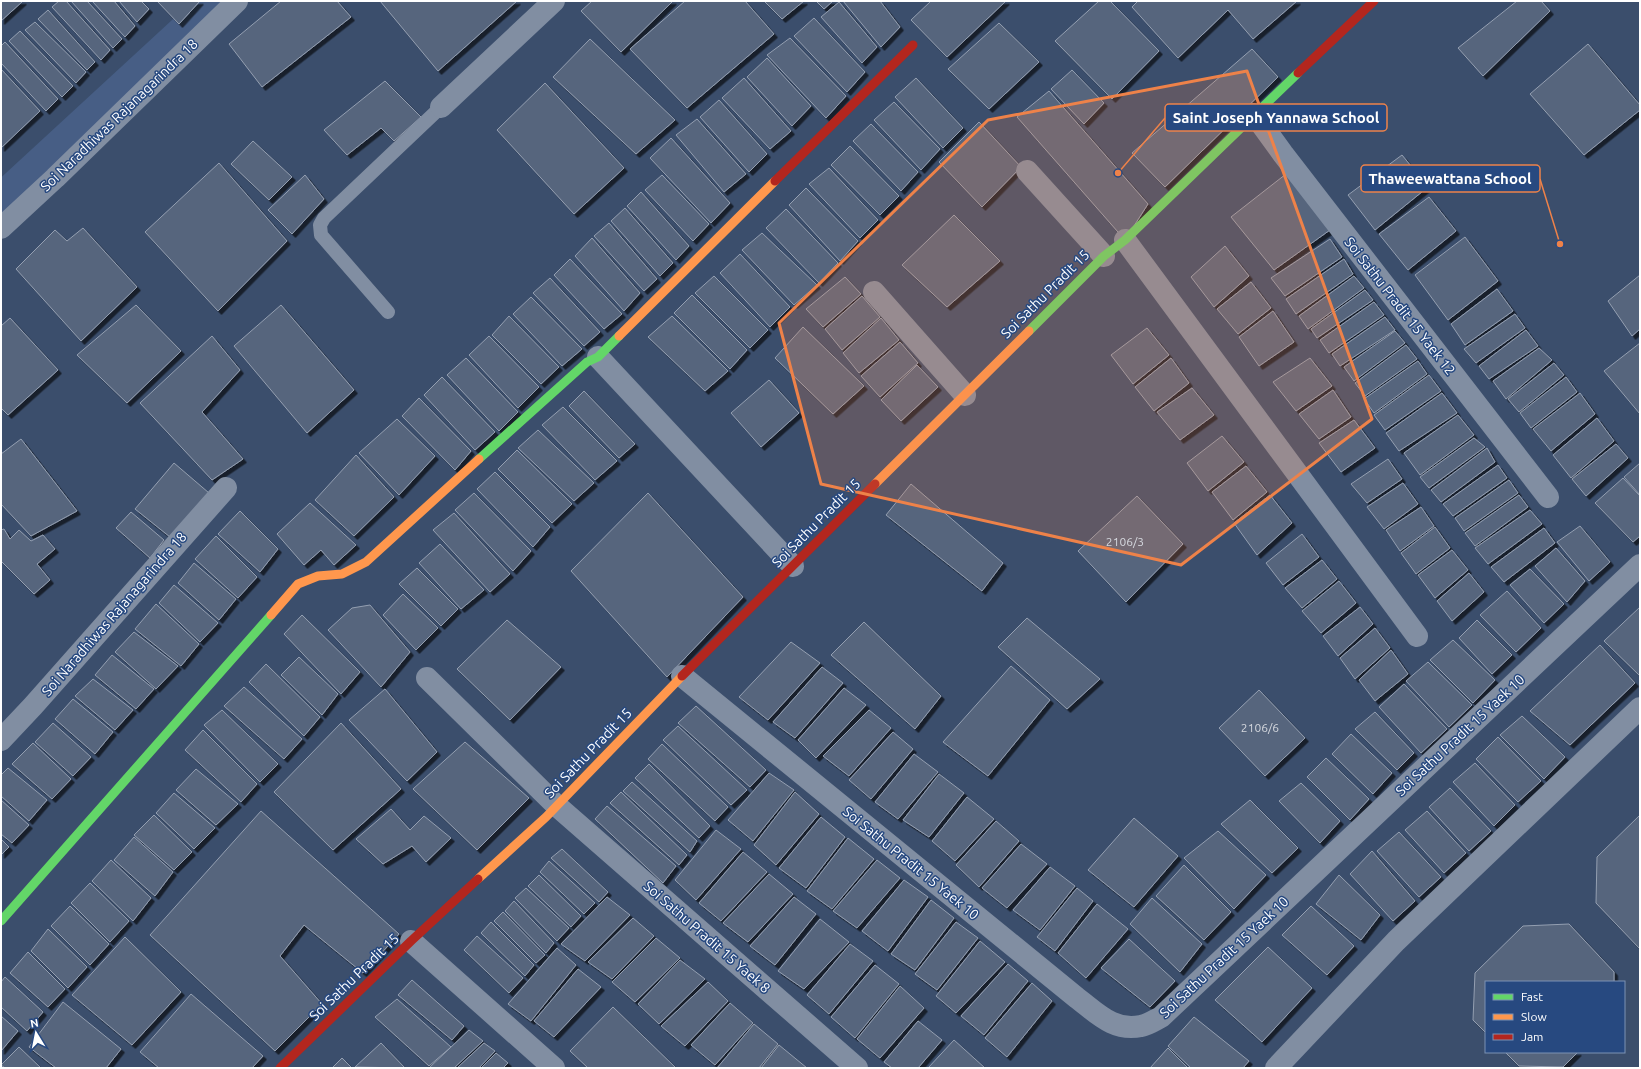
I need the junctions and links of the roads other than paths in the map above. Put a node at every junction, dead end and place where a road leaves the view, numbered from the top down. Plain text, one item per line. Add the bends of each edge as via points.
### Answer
1 (237, 1) edge
2 (554, 1) edge
3 (1374, 1) edge
4 (913, 45) dead end
5 (441, 107) joint
6 (1254, 114) junction
7 (1027, 171) dead end
8 (1, 228) edge
9 (1125, 240) junction
10 (1104, 256) junction
11 (874, 292) dead end
12 (388, 312) dead end
13 (598, 357) junction
14 (965, 395) junction
15 (226, 488) dead end
16 (1548, 497) dead end
17 (1640, 564) edge
18 (793, 566) junction
19 (1417, 636) dead end
20 (682, 676) junction
21 (427, 678) dead end
22 (1640, 708) edge
23 (1, 740) edge
24 (557, 806) junction
25 (1, 921) edge
26 (411, 941) junction
27 (280, 1068) edge
28 (554, 1068) edge
29 (857, 1068) edge
30 (1276, 1068) edge

1 - 8 street, Soi Naradhiwas Rajanagarindra 18
2 - 5 street
3 - 6 street, Soi Sathu Pradit 15
4 - 13 street
5 - 12 lane via 324,218 320,226 321,236
6 - 9 street, Soi Sathu Pradit 15
6 - 16 street, Soi Sathu Pradit 15 Yaek 12
7 - 10 street
9 - 10 street, Soi Sathu Pradit 15
9 - 19 street
10 - 14 street, Soi Sathu Pradit 15
11 - 14 street
13 - 18 street
13 - 25 street via 587,362 366,562 342,574 318,576 298,584
14 - 18 street, Soi Sathu Pradit 15
15 - 23 street, Soi Naradhiwas Rajanagarindra 18
17 - 20 street, Soi Sathu Pradit 15 Yaek 10 via 1161,1017 1141,1026 1120,1027 1109,1022 1077,998
18 - 20 street, Soi Sathu Pradit 15
20 - 24 street, Soi Sathu Pradit 15
21 - 24 street, Soi Sathu Pradit 15 Yaek 8
22 - 30 street via 1396,941
24 - 26 street, Soi Sathu Pradit 15
24 - 29 street, Soi Sathu Pradit 15 Yaek 8
26 - 27 street, Soi Sathu Pradit 15
26 - 28 street

